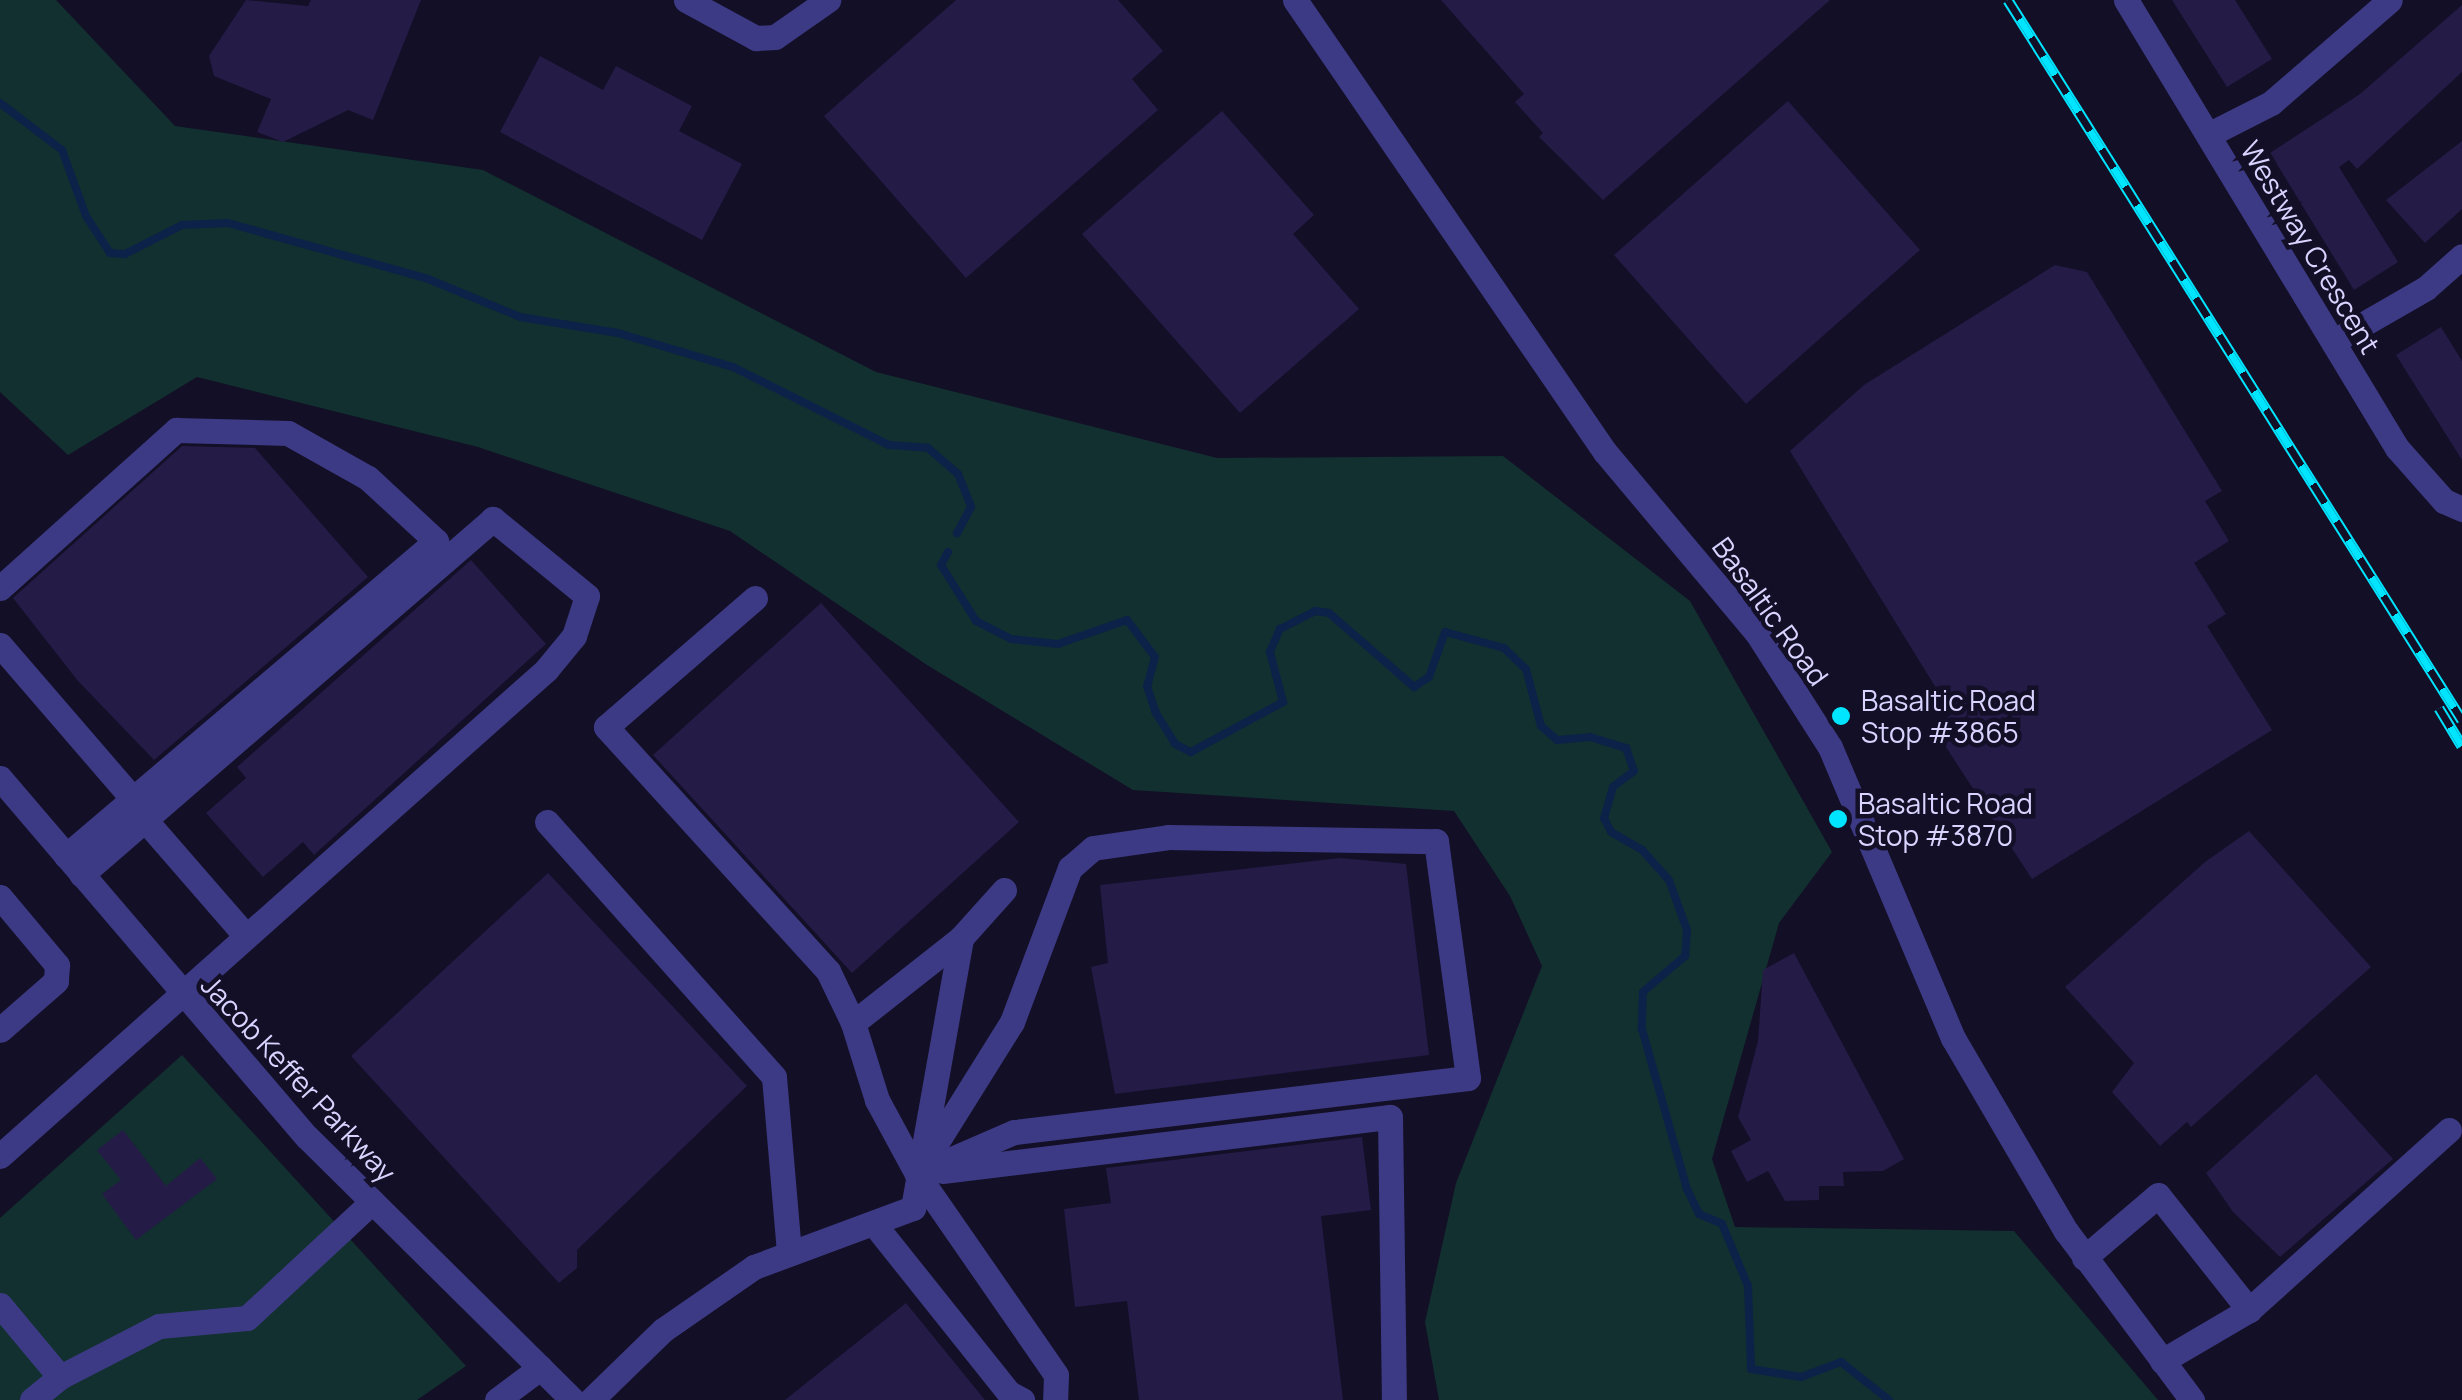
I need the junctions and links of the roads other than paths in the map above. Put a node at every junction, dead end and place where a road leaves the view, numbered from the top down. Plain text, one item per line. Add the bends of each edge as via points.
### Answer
1 (686, 0) edge
2 (828, 0) edge
3 (1295, 0) edge
4 (2126, 0) edge
5 (2390, 0) edge
6 (2208, 134) junction
7 (2462, 256) edge
8 (2334, 341) junction
9 (2462, 509) edge
10 (0, 588) edge
11 (755, 598) dead end
12 (0, 645) edge
13 (0, 778) edge
14 (139, 810) junction
15 (547, 822) dead end
16 (73, 866) junction
17 (1004, 890) dead end
18 (0, 897) edge
19 (245, 935) junction
20 (961, 938) junction
21 (180, 993) junction
22 (854, 1023) junction
23 (0, 1030) edge
24 (2449, 1130) dead end
25 (0, 1156) edge
26 (917, 1174) junction
27 (372, 1202) junction
28 (874, 1224) junction
29 (789, 1253) junction
30 (2084, 1258) junction
31 (0, 1304) edge
32 (2249, 1310) junction
33 (2162, 1361) junction
34 (540, 1368) junction
35 (60, 1377) junction
36 (32, 1400) edge
37 (497, 1400) edge
38 (573, 1400) edge
39 (591, 1400) edge
40 (1022, 1400) edge
41 (1054, 1400) edge
42 (1394, 1400) edge
43 (2192, 1400) edge

1 - 2 street via 756,38 775,37
3 - 30 street, Basaltic Road via 1605,452 1757,634 1830,747 1953,1038
4 - 6 street, Westway Crescent
5 - 6 street via 2271,102
6 - 8 street, Westway Crescent
7 - 8 street via 2426,288
8 - 9 street, Westway Crescent via 2397,448 2444,500
10 - 14 street via 176,430 288,433 368,478 436,541
11 - 22 street via 606,727 828,971
12 - 14 street
13 - 16 street, Jacob Keffer Parkway
14 - 16 street
14 - 19 street
14 - 19 street via 493,519 588,596 574,636 546,670
15 - 29 street via 774,1077
16 - 21 street, Jacob Keffer Parkway
17 - 20 street
18 - 23 street via 57,965 56,981
19 - 21 street
20 - 22 street
20 - 26 street
21 - 25 street
21 - 27 street, Jacob Keffer Parkway
22 - 26 street via 877,1100
24 - 32 street
26 - 26 street via 1014,1132 1468,1078 1436,842 1168,837 1092,848 1070,868 1012,1022
26 - 28 street via 913,1208
26 - 41 street via 1056,1375
26 - 42 street via 1390,1117
27 - 34 street, Jacob Keffer Parkway
27 - 35 street via 247,1318 159,1326
28 - 29 street
28 - 40 street via 1009,1393
29 - 39 street via 754,1267 676,1321
30 - 32 street via 2158,1195
30 - 33 street, Basaltic Road
31 - 35 street
32 - 33 street
33 - 43 street, Basaltic Road
34 - 37 street
34 - 38 street, Jacob Keffer Parkway
35 - 36 street

